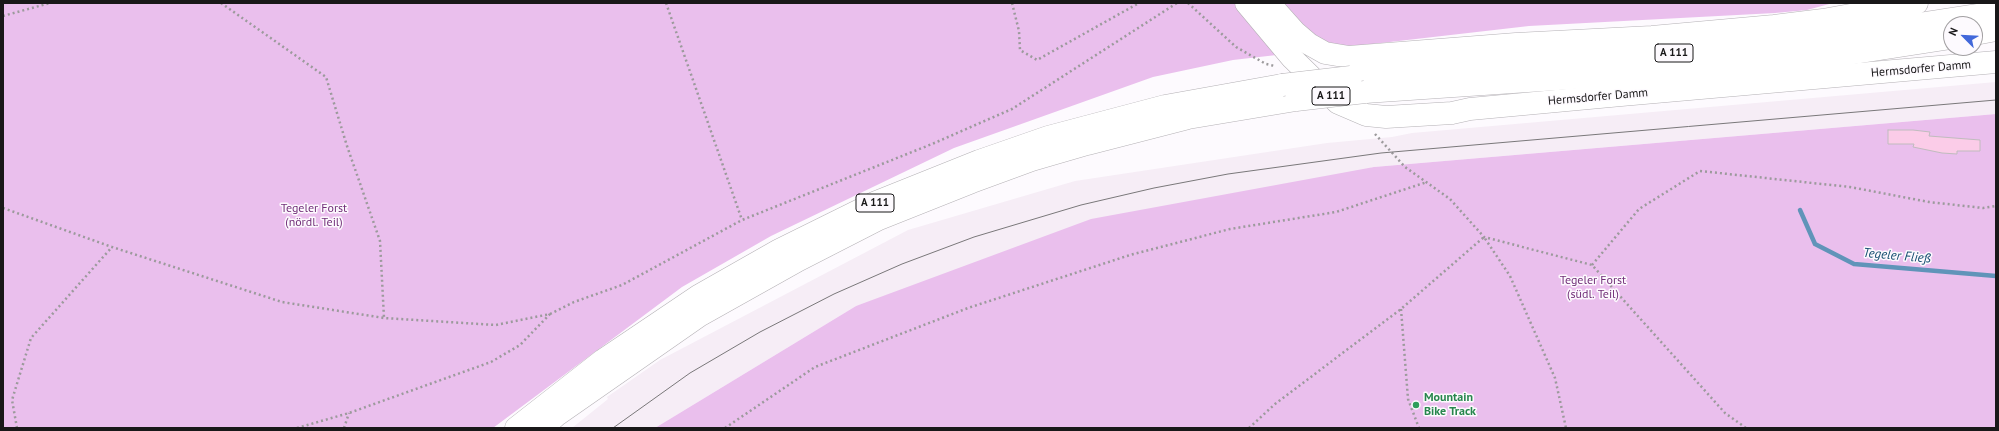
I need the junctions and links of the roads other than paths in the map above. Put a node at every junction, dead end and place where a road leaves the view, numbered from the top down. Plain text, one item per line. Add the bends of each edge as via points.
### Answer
1 (1246, 3) edge
2 (1269, 3) edge
3 (1917, 3) edge
4 (1996, 12) edge
5 (1996, 30) edge
6 (1983, 32) edge
7 (1943, 39) edge
8 (1996, 40) edge
9 (1983, 42) edge
10 (1943, 47) edge
11 (1867, 52) junction
12 (1996, 62) edge
13 (1285, 84) junction
14 (1358, 85) junction
15 (516, 428) edge
16 (542, 428) edge

1 - 12 main road, Hermsdorfer Damm via 1292,58 1338,103 1366,115 1386,117
2 - 3 main road via 1309,44 1325,53 1349,57 1652,37 1774,26
4 - 14 main road, A 111 via 1802,42
5 - 6 main road
7 - 11 main road, A 111
8 - 9 main road
10 - 11 main road
11 - 14 main road, A 111 via 1720,68
13 - 14 main road, A 111, bridge
13 - 15 main road, A 111 via 1165,106 1048,137 978,161 874,203 779,250 698,296 603,360
13 - 16 main road, A 111 via 1188,118 1032,160 879,219 699,316

